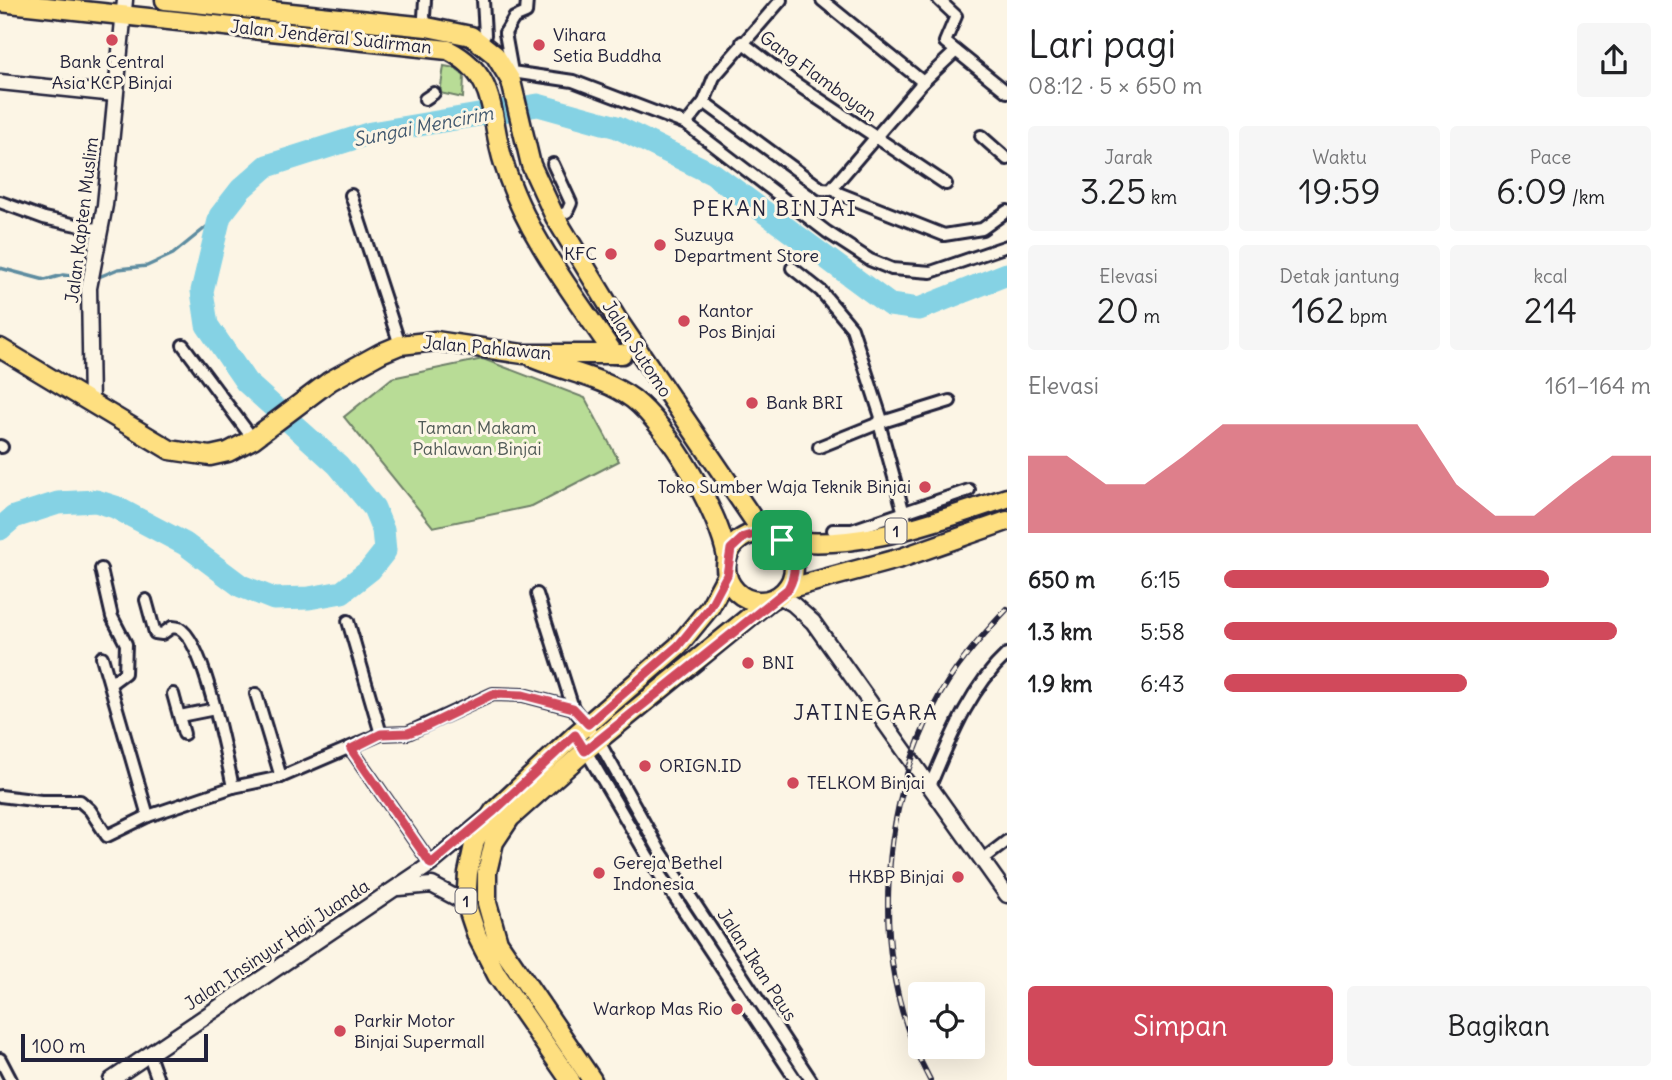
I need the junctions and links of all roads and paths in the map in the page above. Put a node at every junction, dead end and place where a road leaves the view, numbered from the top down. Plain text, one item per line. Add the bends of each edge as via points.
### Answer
1 (164, 0) edge
2 (425, 0) edge
3 (483, 0) edge
4 (527, 0) edge
5 (781, 0) edge
6 (822, 0) edge
7 (939, 0) edge
8 (0, 2) edge
9 (187, 2) junction
10 (125, 8) edge
11 (312, 8) edge
12 (186, 22) junction
13 (376, 22) junction
14 (427, 27) junction
15 (505, 33) junction
16 (478, 36) junction
17 (372, 41) junction
18 (742, 42) junction
19 (956, 51) junction
20 (0, 82) edge
21 (923, 82) junction
22 (1007, 92) edge
23 (115, 94) junction
24 (704, 102) junction
25 (686, 124) junction
26 (981, 136) dead end
27 (875, 138) junction
28 (1007, 159) edge
29 (531, 160) junction
30 (552, 164) dead end
31 (504, 166) junction
32 (946, 184) dead end
33 (835, 190) junction
34 (351, 195) dead end
35 (0, 202) edge
36 (1007, 211) edge
37 (555, 217) junction
38 (100, 229) junction
39 (1007, 246) edge
40 (792, 268) dead end
41 (587, 272) junction
42 (567, 284) junction
43 (183, 345) dead end
44 (400, 345) junction
45 (0, 348) edge
46 (639, 352) junction
47 (523, 354) junction
48 (614, 354) junction
49 (950, 401) dead end
50 (91, 404) junction
51 (879, 423) junction
52 (689, 428) junction
53 (253, 439) junction
54 (670, 443) junction
55 (819, 447) dead end
56 (969, 490) dead end
57 (1007, 498) edge
58 (964, 512) junction
59 (906, 520) junction
60 (1007, 521) edge
61 (833, 530) dead end
62 (762, 532) junction
63 (971, 533) junction
64 (782, 540) junction
65 (727, 567) junction
66 (101, 569) dead end
67 (537, 594) dead end
68 (779, 595) junction
69 (146, 600) dead end
70 (348, 621) dead end
71 (1007, 654) edge
72 (102, 657) dead end
73 (110, 684) junction
74 (173, 694) dead end
75 (256, 694) dead end
76 (573, 708) junction
77 (215, 709) junction
78 (180, 716) junction
79 (582, 730) junction
80 (184, 734) dead end
81 (381, 734) junction
82 (592, 745) junction
83 (351, 749) junction
84 (281, 777) junction
85 (930, 786) junction
86 (233, 787) junction
87 (0, 796) edge
88 (494, 811) junction
89 (148, 816) junction
90 (1007, 841) edge
91 (982, 860) junction
92 (431, 864) junction
93 (394, 888) junction
94 (1007, 895) edge
95 (466, 903) junction
96 (149, 1055) junction
97 (0, 1059) edge
98 (11, 1080) edge
99 (111, 1080) edge
100 (158, 1080) edge
101 (570, 1080) edge
102 (592, 1080) edge
103 (796, 1080) edge
104 (811, 1080) edge

1 - 9 main road, Jalan Jenderal Sudirman
2 - 14 street
3 - 16 street
4 - 15 street via 526,13 514,18
5 - 18 street
6 - 21 street
7 - 19 street via 956,16 945,39
8 - 10 main road, Jalan Jenderal Sudirman
9 - 11 main road, Jalan Jenderal Sudirman
9 - 12 main road
10 - 12 main road, Jalan Jenderal Sudirman
10 - 23 street, Jalan Kapten Muslim
11 - 13 main road, Jalan Jenderal Sudirman
12 - 17 main road, Jalan Jenderal Sudirman
13 - 14 main road, Jalan Jenderal Sudirman
13 - 17 main road
14 - 16 main road, Jalan Jenderal Sudirman
15 - 16 street
15 - 25 street via 512,72 573,81
16 - 29 main road, Jalan Jenderal Sudirman via 511,81
17 - 31 main road, Jalan Jenderal Sudirman via 448,50 468,60 485,82
18 - 24 street via 714,77
18 - 27 street, Gang Flamboyan
19 - 21 street
19 - 22 street
20 - 23 street
21 - 27 street
23 - 38 street, Jalan Kapten Muslim
24 - 25 street
24 - 33 street via 821,188
25 - 39 street via 827,232 892,269 931,272
26 - 28 street
27 - 32 street, Gang Flamboyan
27 - 33 street via 838,178
29 - 31 main road
29 - 37 main road, Jalan Sutomo
30 - 37 street via 571,203 567,212
31 - 42 main road, Jalan Sutomo via 523,210
33 - 36 street via 944,234 982,229
34 - 44 street
35 - 38 street via 44,218
37 - 41 main road, Jalan Sutomo
38 - 50 street, Jalan Kapten Muslim via 89,288
40 - 51 street via 821,291 852,328 881,417
41 - 42 main road
41 - 46 main road, Jalan Sutomo
42 - 48 main road, Jalan Sutomo
43 - 53 street
44 - 47 main road, Jalan Pahlawan via 436,341
44 - 53 main road, Jalan Pahlawan via 304,399
45 - 50 main road, Jalan Pahlawan
46 - 48 main road, Jalan Pahlawan
46 - 52 main road, Jalan Sutomo
47 - 48 main road, Jalan Pahlawan
47 - 54 main road, Jalan Sutomo via 607,384 632,399
49 - 51 street
50 - 53 main road, Jalan Pahlawan via 170,450 210,456
51 - 55 street
51 - 59 street
52 - 54 main road
52 - 62 main road, Jalan Sutomo
54 - 65 main road, Jalan Sutomo via 711,507 723,536
56 - 59 street
57 - 58 main road, 1
58 - 59 main road, 1
58 - 63 main road
59 - 61 street
59 - 64 main road, 1 via 843,543
60 - 63 main road, 1
62 - 64 main road, 1
62 - 65 main road, 1 via 744,537 731,549
63 - 68 main road, 1
64 - 68 main road via 795,563
65 - 68 main road via 740,595 754,601
65 - 79 main road, 1 via 710,607 678,646
66 - 73 street via 112,617 127,648 125,673
67 - 76 street
68 - 82 main road, 1
68 - 85 street via 813,622
69 - 77 street via 155,633 179,628 191,641
70 - 81 street
71 - 85 street via 956,726
72 - 73 street
73 - 89 street
74 - 78 street
75 - 84 street
76 - 79 street
76 - 81 street via 523,695 493,694 408,733
77 - 78 street
77 - 86 street
78 - 80 street
79 - 82 street, Jalan Ikan Paus
79 - 82 street, Jalan Ikan Paus
79 - 88 main road, 1
81 - 83 street
82 - 102 main road, 1 via 510,818 494,842 487,872 487,903 498,942
82 - 103 street, Jalan Ikan Paus via 648,857
82 - 104 street, Jalan Ikan Paus
83 - 84 street
83 - 92 street
84 - 86 street
85 - 91 street
86 - 89 street
87 - 89 street via 80,801 107,836
88 - 92 street, Jalan Insinyur Haji Juanda
88 - 95 main road, 1 via 475,840
90 - 91 street
91 - 94 street
92 - 93 street, Jalan Insinyur Haji Juanda
93 - 95 street, Jalan Insinyur Haji Juanda via 432,885
93 - 96 street, Jalan Insinyur Haji Juanda
95 - 101 main road, 1 via 496,975
96 - 99 street, Jalan Insinyur Haji Juanda
96 - 100 street
97 - 98 street

